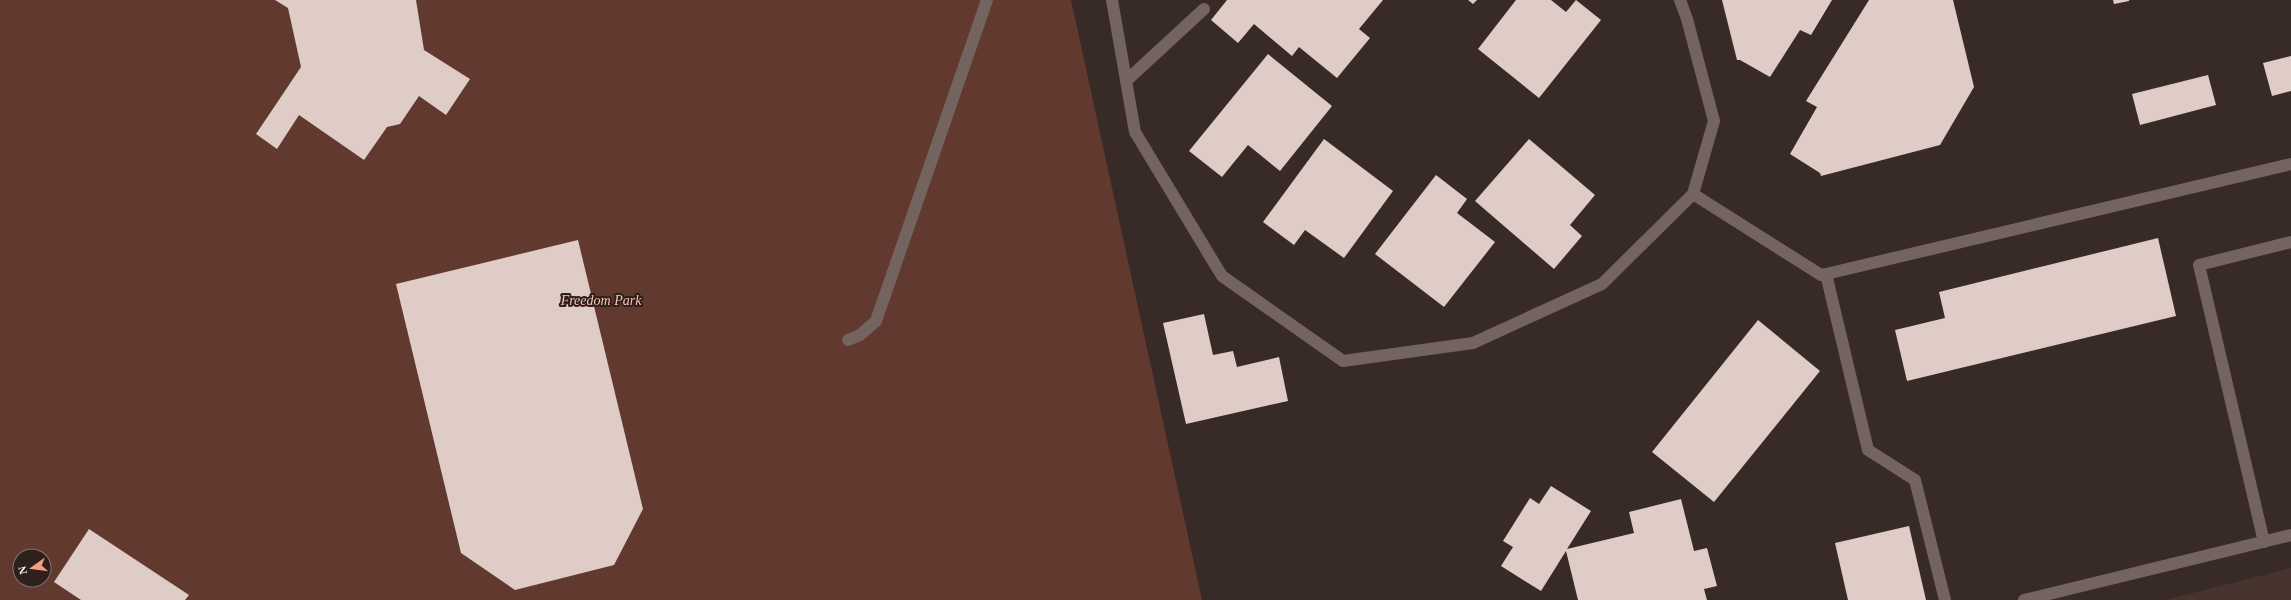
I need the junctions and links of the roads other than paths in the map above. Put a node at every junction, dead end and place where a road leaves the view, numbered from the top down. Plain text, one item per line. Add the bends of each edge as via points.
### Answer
1 (987, 0) edge
2 (1112, 0) edge
3 (1680, 0) edge
4 (1204, 9) dead end
5 (1126, 81) junction
6 (2291, 164) edge
7 (1693, 194) junction
8 (2291, 242) edge
9 (1826, 274) junction
10 (848, 340) dead end
11 (2291, 535) edge
12 (2264, 542) junction
13 (1945, 600) edge
14 (2024, 600) edge

1 - 10 lane via 876,321 860,335
2 - 5 lane
3 - 7 lane via 1714,121
4 - 5 lane
5 - 7 lane via 1135,132 1222,276 1343,362 1473,343 1602,284
6 - 9 lane
7 - 9 lane via 1820,275
8 - 12 lane via 2199,265
9 - 13 lane via 1868,450 1915,480
11 - 12 lane
12 - 14 lane

